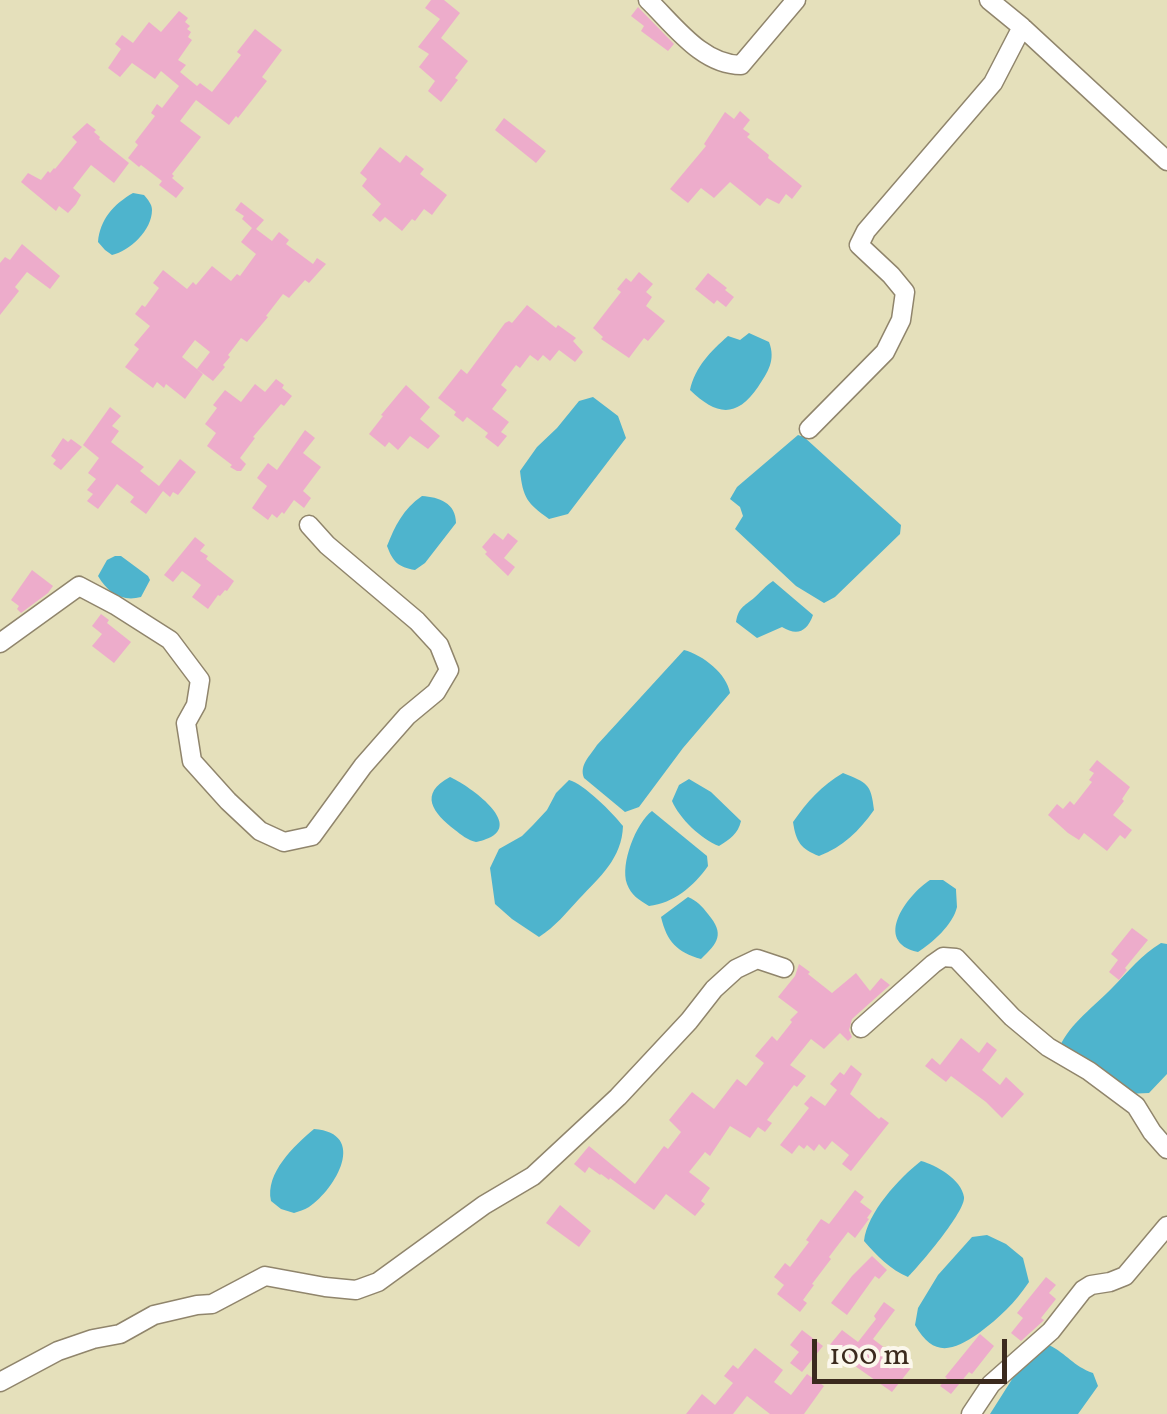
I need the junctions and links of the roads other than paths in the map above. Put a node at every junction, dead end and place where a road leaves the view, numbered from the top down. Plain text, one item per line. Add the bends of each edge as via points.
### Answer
1 (648, 0) edge
2 (796, 0) edge
3 (989, 0) edge
4 (1022, 27) junction
5 (1167, 161) edge
6 (810, 429) dead end
7 (308, 526) dead end
8 (0, 643) edge
9 (784, 968) dead end
10 (861, 1028) dead end
11 (1167, 1149) edge
12 (1167, 1226) edge
13 (0, 1382) edge
14 (970, 1414) edge

1 - 2 street via 703,53 726,65 741,64
3 - 4 street
4 - 5 street
4 - 6 street via 993,83 858,245 905,292 902,320 885,352
7 - 8 street via 440,645 449,670 363,766 312,836 284,842 260,831 192,761 186,723 200,680 170,640 115,605 79,586
9 - 13 street via 757,958 736,969 534,1176 378,1282 356,1290 265,1276 212,1304 154,1315 120,1334 58,1351
10 - 11 street via 933,964 956,958 1036,1037 1136,1106
12 - 14 street via 1125,1276 1082,1290

